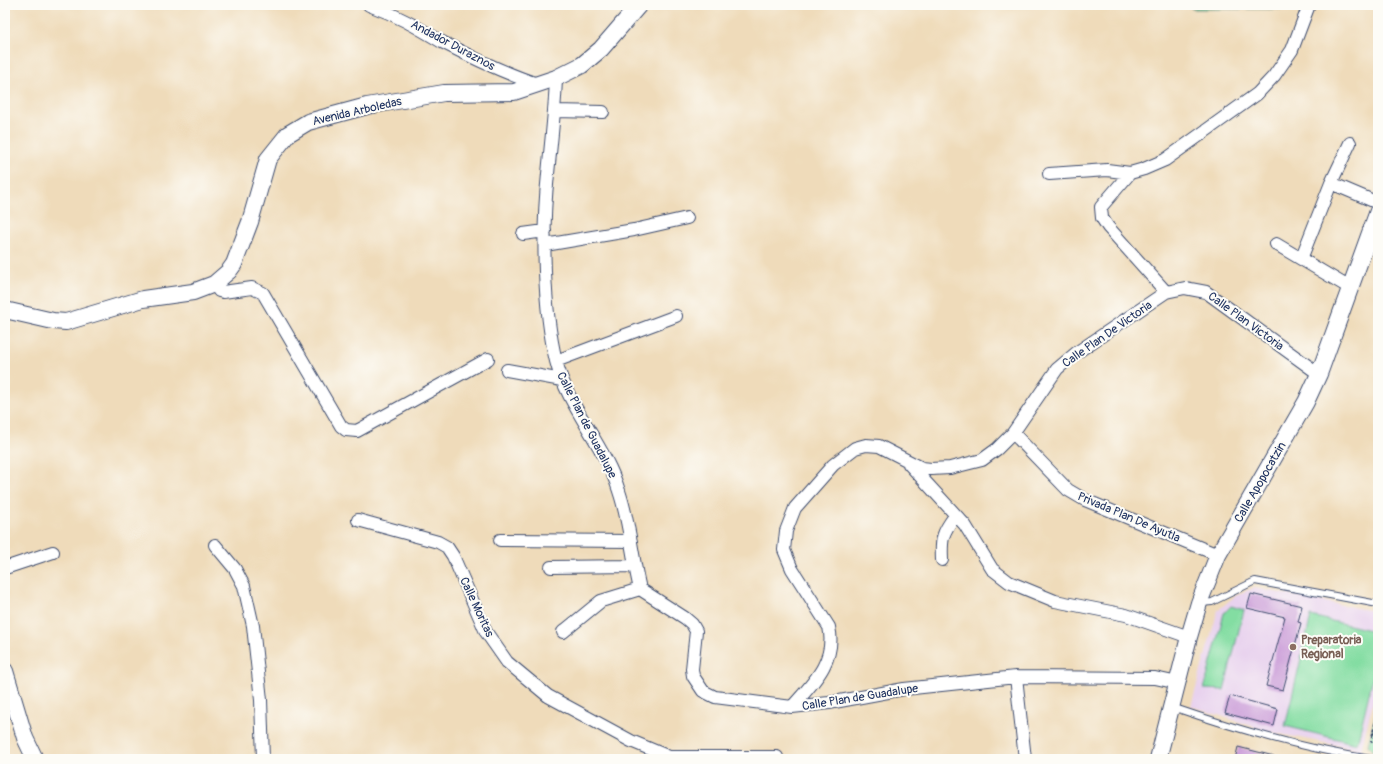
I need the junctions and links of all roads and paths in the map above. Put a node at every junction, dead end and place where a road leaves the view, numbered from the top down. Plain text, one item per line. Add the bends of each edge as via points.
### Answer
1 (369, 5) edge
2 (639, 5) edge
3 (1309, 5) edge
4 (556, 78) junction
5 (537, 84) junction
6 (555, 111) junction
7 (603, 112) dead end
8 (1350, 143) dead end
9 (1130, 173) junction
10 (1049, 174) dead end
11 (1331, 183) junction
12 (1378, 203) edge
13 (1378, 211) edge
14 (687, 218) dead end
15 (545, 231) junction
16 (523, 234) dead end
17 (546, 244) junction
18 (1276, 244) dead end
19 (1301, 259) junction
20 (214, 284) junction
21 (1350, 288) junction
22 (1166, 292) junction
23 (5, 310) edge
24 (676, 316) dead end
25 (488, 359) dead end
26 (556, 361) junction
27 (507, 370) dead end
28 (1319, 374) junction
29 (562, 380) junction
30 (1013, 433) junction
31 (904, 459) junction
32 (956, 516) junction
33 (358, 520) dead end
34 (500, 540) dead end
35 (631, 541) junction
36 (215, 545) dead end
37 (54, 552) dead end
38 (1218, 555) junction
39 (942, 560) dead end
40 (634, 566) junction
41 (551, 567) dead end
42 (5, 568) edge
43 (640, 589) junction
44 (1199, 603) junction
45 (1378, 604) edge
46 (563, 632) dead end
47 (1189, 637) junction
48 (5, 671) edge
49 (1016, 677) junction
50 (1178, 683) junction
51 (792, 707) junction
52 (1172, 708) junction
53 (1378, 711) edge
54 (1378, 732) edge
55 (1372, 734) junction
56 (1378, 748) edge
57 (777, 757) dead end
58 (672, 758) edge
59 (35, 759) edge
60 (263, 759) edge
61 (1025, 759) edge
62 (1158, 759) edge
63 (1371, 759) edge

1 - 5 street, Andador Duraznos via 399,16 503,72
2 - 4 main road, Avenida Arboledas via 601,49 582,65
3 - 9 street via 1292,50 1274,76 1257,94 1165,160
4 - 5 main road, Avenida Arboledas
4 - 6 street, Calle Plan de Guadalupe
5 - 20 main road, Avenida Arboledas via 514,92 444,93 367,106 308,122 288,134 268,159 250,222 234,264
6 - 7 street
6 - 15 street, Calle Plan de Guadalupe
8 - 11 street
9 - 10 street via 1107,170
9 - 22 street via 1101,207 1102,218
11 - 12 street
11 - 19 street
13 - 21 main road, Calle Apopocatzin
14 - 17 street via 634,230
15 - 16 street
15 - 17 street, Calle Plan de Guadalupe
17 - 26 street, Calle Plan de Guadalupe via 547,298
18 - 19 street
19 - 21 street
20 - 23 main road, Avenida Arboledas via 193,292 143,299 66,322
20 - 25 street via 223,292 252,288 263,293 341,426 351,431 357,431
21 - 28 main road, Calle Apopocatzin
22 - 28 street, Calle Plan Victoria via 1185,288 1206,292
22 - 30 street, Calle Plan De Victoria via 1057,368
24 - 26 street
26 - 29 street, Calle Plan de Guadalupe
27 - 29 street
28 - 38 main road, Calle Apopocatzin via 1306,402
29 - 35 street, Calle Plan de Guadalupe via 604,454 619,491
30 - 31 street, Calle Plan De Victoria via 982,460 950,468 922,468
30 - 38 street, Privada Plan De Ayutla via 1068,490 1085,500
31 - 32 street
31 - 51 street, Calle Plan De Victoria via 879,446 866,445 855,448 833,465 795,508 786,531 784,550 792,569 829,627 831,648 825,666
32 - 39 street via 942,537
32 - 47 street via 970,531 987,563 1009,582 1055,601 1126,615
33 - 58 street, Calle Moritas via 438,542 447,547 486,632 507,662 548,696 631,741
34 - 35 street
35 - 40 street, Calle Plan de Guadalupe
36 - 60 street via 235,569 244,586 254,633 261,700
37 - 42 street
38 - 44 main road, Calle Apopocatzin
40 - 41 street
40 - 43 street, Calle Plan de Guadalupe
43 - 46 street via 601,601
43 - 51 street, Calle Plan de Guadalupe via 692,624 696,631 693,676 703,691 715,697
44 - 45 lane via 1212,602 1255,582
44 - 47 main road, Calle Apopocatzin
47 - 50 main road, Calle Apopocatzin
48 - 59 main road via 25,738
49 - 50 street, Calle Plan de Guadalupe via 1155,678
49 - 51 street, Calle Plan de Guadalupe via 904,689
49 - 61 street
50 - 52 main road, Calle Apopocatzin
52 - 62 main road, Calle Apopocatzin
52 - 63 lane via 1310,747
53 - 55 path
54 - 55 path
55 - 56 path via 1370,741
57 - 58 street

